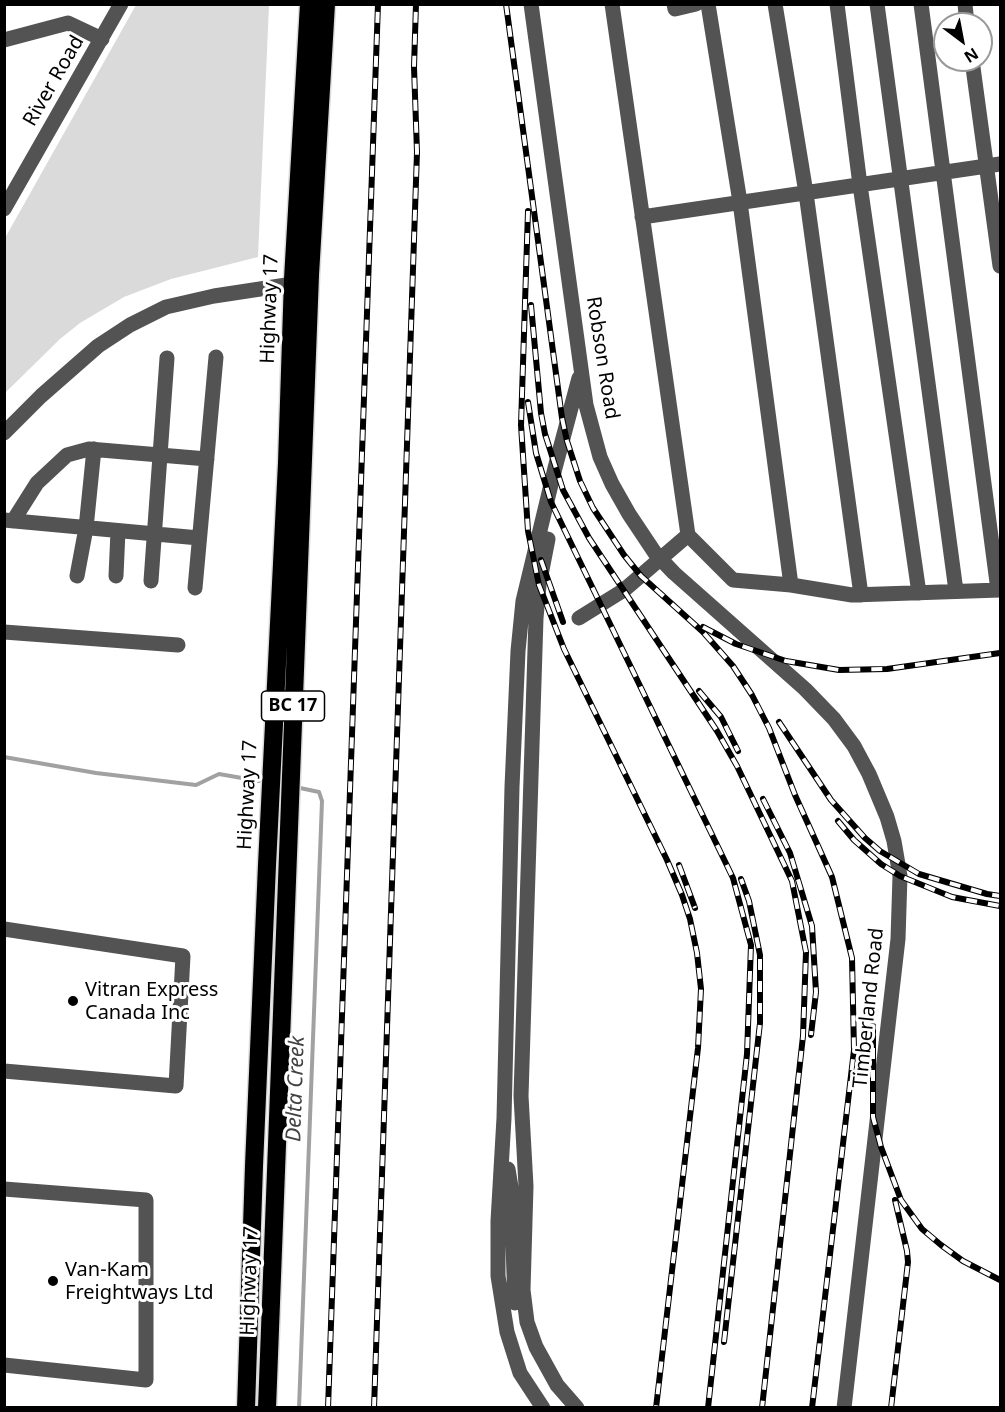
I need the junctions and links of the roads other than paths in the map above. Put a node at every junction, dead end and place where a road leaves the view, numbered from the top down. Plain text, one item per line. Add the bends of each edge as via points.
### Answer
1 (121, 4) edge
2 (309, 4) edge
3 (326, 4) edge
4 (531, 4) edge
5 (612, 4) edge
6 (674, 4) edge
7 (696, 4) edge
8 (708, 4) edge
9 (775, 4) edge
10 (837, 4) edge
11 (877, 4) edge
12 (921, 4) edge
13 (102, 39) junction
14 (4, 40) edge
15 (975, 72) edge
16 (994, 165) edge
17 (943, 172) junction
18 (900, 179) junction
19 (860, 185) junction
20 (806, 193) junction
21 (740, 202) junction
22 (4, 209) edge
23 (642, 217) junction
24 (1000, 266) edge
25 (293, 284) junction
26 (216, 357) dead end
27 (167, 358) dead end
28 (581, 371) junction
29 (584, 392) junction
30 (4, 433) edge
31 (94, 449) junction
32 (160, 455) junction
33 (207, 459) junction
34 (9, 521) edge
35 (86, 528) junction
36 (118, 531) junction
37 (154, 534) junction
38 (688, 535) junction
39 (200, 538) junction
40 (660, 558) junction
41 (77, 576) dead end
42 (116, 576) dead end
43 (151, 581) dead end
44 (791, 585) junction
45 (195, 588) dead end
46 (999, 590) edge
47 (956, 591) junction
48 (919, 592) junction
49 (861, 595) junction
50 (579, 618) dead end
51 (4, 632) edge
52 (178, 645) dead end
53 (766, 655) joint
54 (4, 929) edge
55 (4, 1071) edge
56 (503, 1140) junction
57 (4, 1189) edge
58 (4, 1365) edge
59 (246, 1407) edge
60 (267, 1407) edge
61 (543, 1407) edge
62 (564, 1407) edge
63 (578, 1407) edge
64 (844, 1407) edge

1 - 13 street, River Road
2 - 25 highway, Highway 17 / BC 17
3 - 60 highway, Highway 17 / BC 17 via 306,358
4 - 28 street, Robson Road
5 - 23 street
6 - 7 street via 675,9
8 - 21 street
9 - 20 street
10 - 19 street
11 - 18 street
12 - 17 street
13 - 14 street via 68,23
13 - 22 street, River Road
15 - 16 street
16 - 17 street
16 - 24 street
17 - 18 street
17 - 46 street
18 - 19 street
18 - 47 street
19 - 20 street
19 - 48 street
20 - 21 street
20 - 49 street
21 - 23 street
21 - 44 street
23 - 38 street
25 - 30 street via 166,307 130,325 98,346
25 - 59 highway, Highway 17 / BC 17
26 - 33 street
27 - 32 street
28 - 29 street, Robson Road
28 - 56 street via 523,601 512,787
29 - 40 street, Robson Road via 591,428 608,475
29 - 63 street via 542,565 536,618 521,1096 526,1186 523,1290 527,1322 557,1385
31 - 32 street
31 - 34 street via 67,455 37,483
31 - 35 street
32 - 33 street
32 - 37 street
33 - 39 street
34 - 35 street
35 - 36 street
35 - 41 street
36 - 37 street
36 - 42 street
37 - 39 street
37 - 43 street
38 - 40 street
38 - 44 street via 733,580
39 - 45 street
40 - 50 street via 624,591
40 - 53 street, Robson Road
44 - 49 street
46 - 47 street
47 - 48 street
48 - 49 street
51 - 52 street
53 - 64 street, Timberland Road via 820,704 854,746 879,797 899,863 897,950
54 - 55 street via 183,956 176,1086
56 - 61 street via 498,1276 507,1332 520,1373
56 - 62 street via 511,1187 515,1307 526,1347 544,1382
57 - 58 street via 146,1200 146,1380

